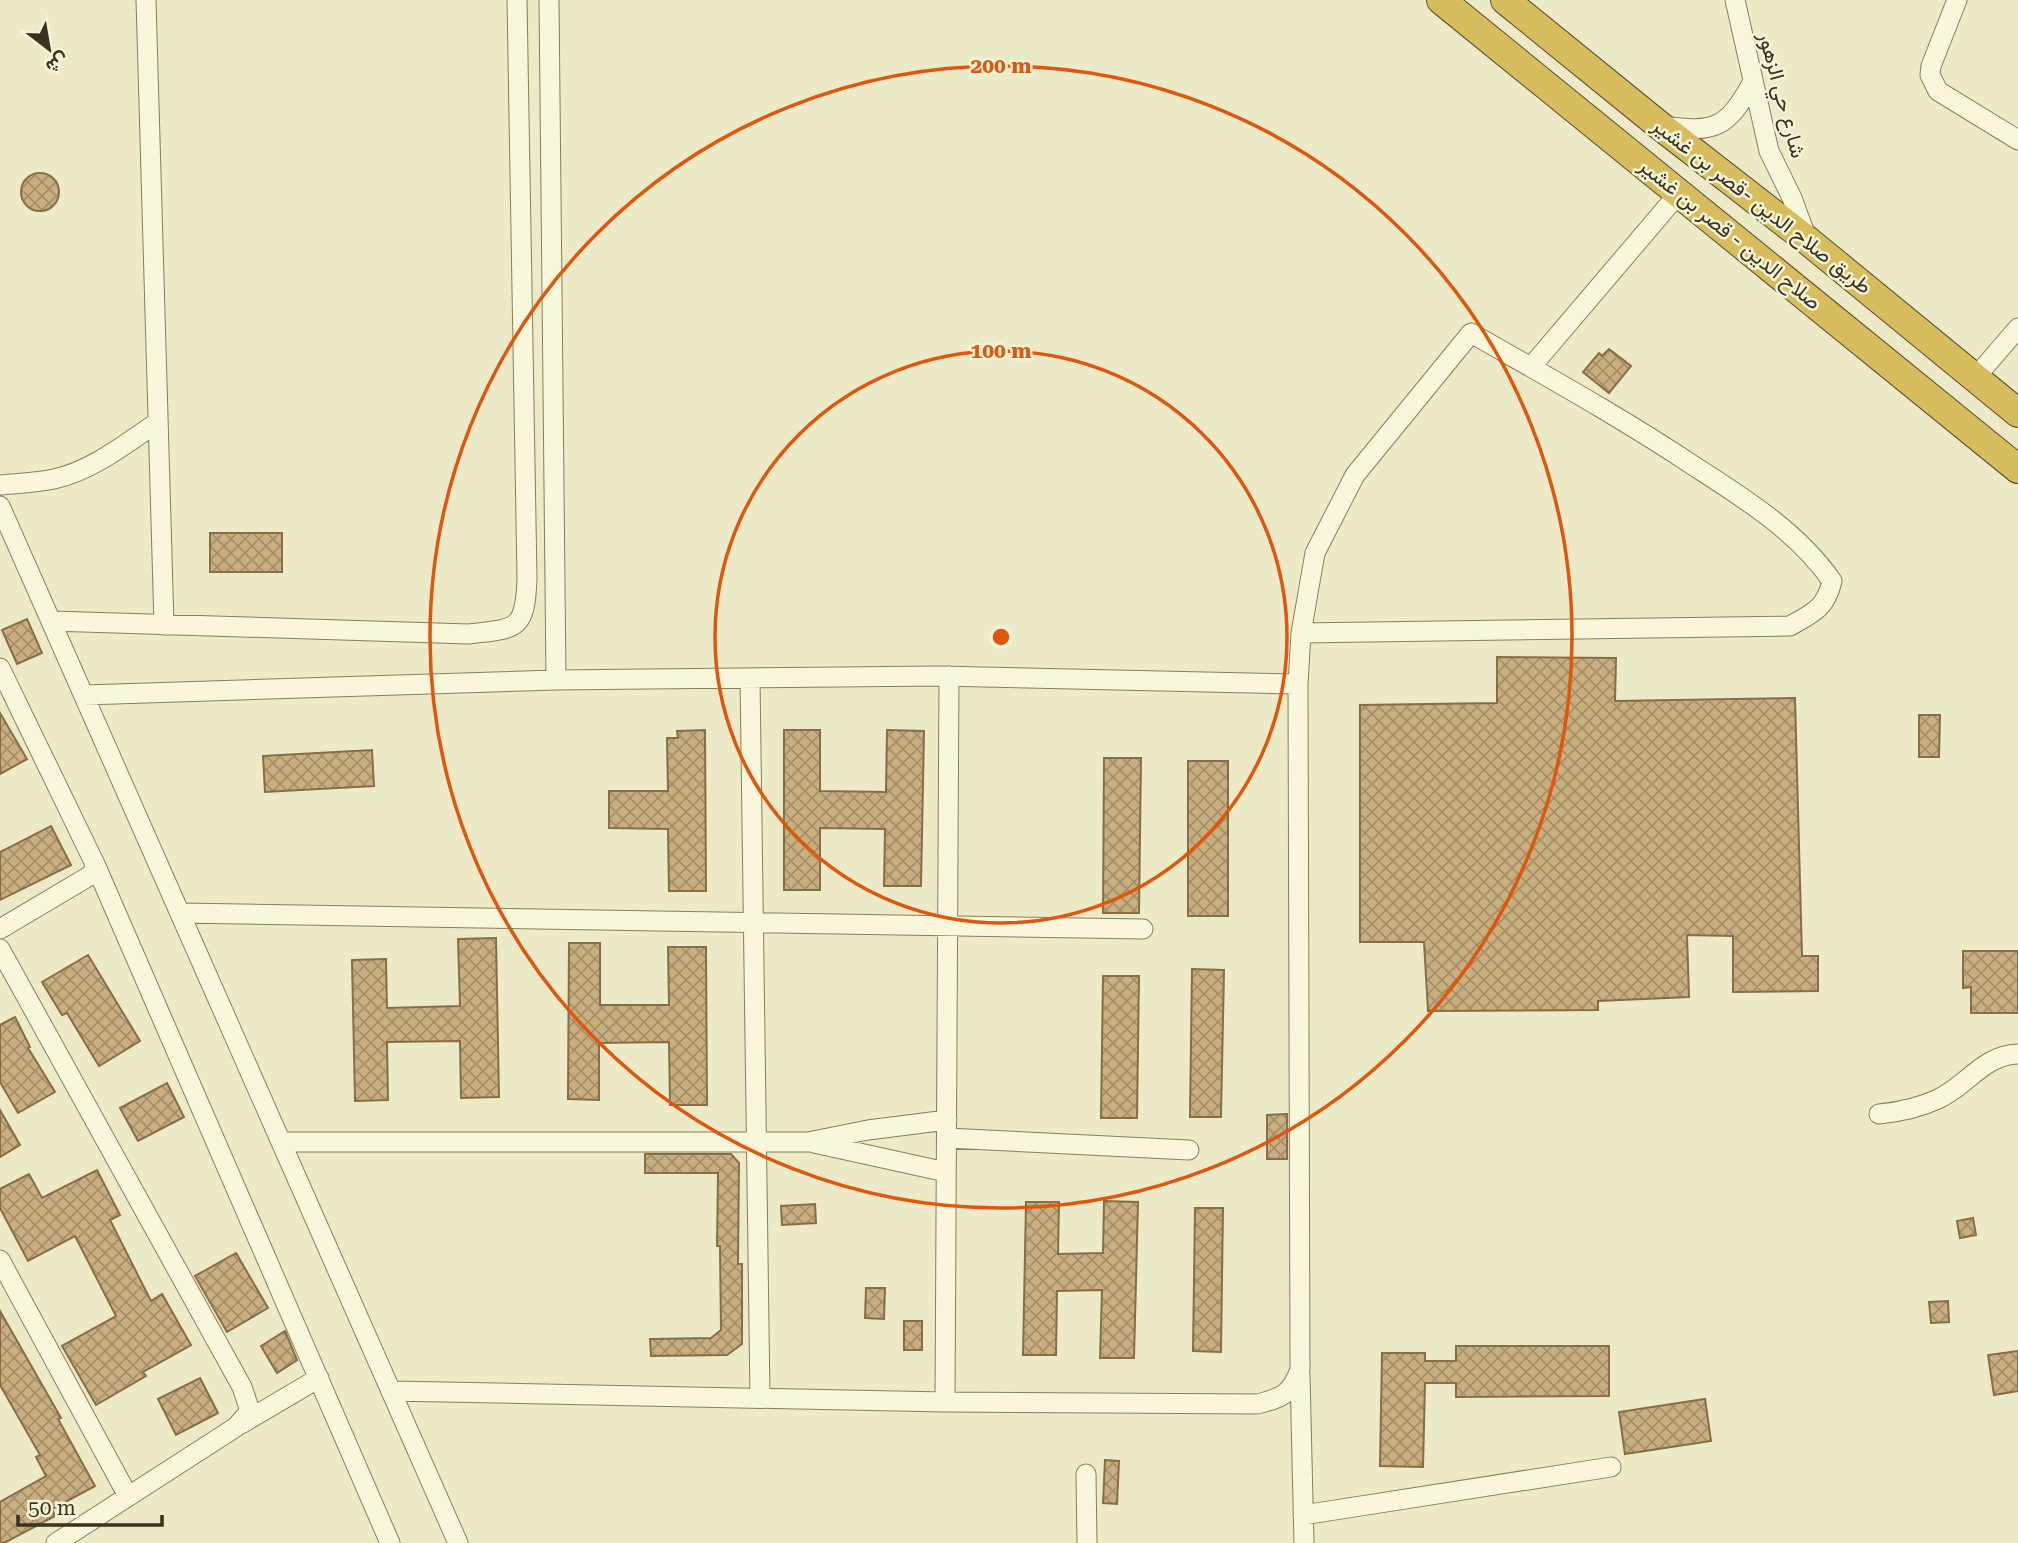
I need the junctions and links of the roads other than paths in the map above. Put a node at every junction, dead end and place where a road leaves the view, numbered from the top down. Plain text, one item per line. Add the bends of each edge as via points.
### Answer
1 (146, 0) edge
2 (517, 0) edge
3 (549, 0) edge
4 (1441, 0) edge
5 (1505, 0) edge
6 (1735, 0) edge
7 (1957, 0) edge
8 (1752, 83) junction
9 (1659, 125) junction
10 (2018, 140) edge
11 (1679, 193) junction
12 (1807, 240) junction
13 (2018, 328) edge
14 (1531, 367) junction
15 (1975, 379) junction
16 (2018, 413) edge
17 (158, 422) junction
18 (2018, 469) edge
19 (0, 485) edge
20 (0, 506) edge
21 (51, 621) junction
22 (164, 625) junction
23 (1301, 633) junction
24 (0, 668) edge
25 (948, 676) junction
26 (750, 678) junction
27 (556, 680) junction
28 (1298, 684) junction
29 (84, 695) junction
30 (7, 702) edge
31 (95, 864) junction
32 (180, 913) junction
33 (753, 924) junction
34 (948, 928) junction
35 (0, 929) edge
36 (1143, 929) dead end
37 (0, 949) edge
38 (2018, 1054) edge
39 (1879, 1114) dead end
40 (947, 1129) junction
41 (756, 1141) junction
42 (281, 1142) junction
43 (808, 1142) junction
44 (1189, 1150) dead end
45 (946, 1172) junction
46 (0, 1260) edge
47 (1300, 1370) junction
48 (319, 1378) junction
49 (391, 1391) junction
50 (760, 1398) junction
51 (945, 1402) junction
52 (236, 1427) junction
53 (1611, 1467) dead end
54 (1086, 1474) dead end
55 (128, 1496) junction
56 (1303, 1514) junction
57 (56, 1543) edge
58 (390, 1543) edge
59 (458, 1543) edge
60 (1087, 1543) edge
61 (1304, 1543) edge

1 - 17 street
2 - 22 street via 527,579 522,618 508,629 469,634
3 - 27 street
4 - 11 highway, صلاح الدين - قصر بن غشير
5 - 9 highway, طريق صلاح الدين -قصر بن غشير
6 - 8 street, شارع حي الزهور
7 - 10 street via 1930,66 1933,84
8 - 9 street via 1733,113 1713,128 1695,131
8 - 12 street, شارع حي الزهور via 1769,151
9 - 12 highway, طريق صلاح الدين -قصر بن غشير
11 - 14 street
11 - 18 highway, صلاح الدين - قصر بن غشير
12 - 15 highway, طريق صلاح الدين -قصر بن غشير
13 - 15 street
14 - 23 street via 1471,333 1355,475 1315,553
14 - 23 street via 1625,421 1775,520 1817,559 1832,581 1824,604 1790,626 1761,628
15 - 16 highway, طريق صلاح الدين -قصر بن غشير
17 - 19 street via 71,474
17 - 22 street
20 - 21 street
21 - 22 street
21 - 29 street
23 - 28 street
24 - 30 street
25 - 26 street
25 - 28 street
25 - 34 street
26 - 27 street
26 - 33 street
27 - 29 street
28 - 47 street
29 - 32 street
30 - 31 street via 73,815
31 - 35 street via 86,878
31 - 48 street
32 - 33 street
32 - 42 street
33 - 34 street
33 - 41 street
34 - 36 street
34 - 40 street
37 - 52 street via 242,1387 250,1410
38 - 39 street via 1996,1058 1939,1099
40 - 43 street via 867,1130
40 - 44 street
40 - 45 street
41 - 42 street
41 - 43 street
41 - 50 street
42 - 49 street
43 - 45 street
45 - 51 street
46 - 55 street
47 - 51 street via 1293,1388 1281,1398 1258,1404
47 - 56 street
48 - 52 street
48 - 58 street
49 - 50 street
49 - 59 street
50 - 51 street
52 - 55 street
53 - 56 street
54 - 60 street
55 - 57 street
56 - 61 street

